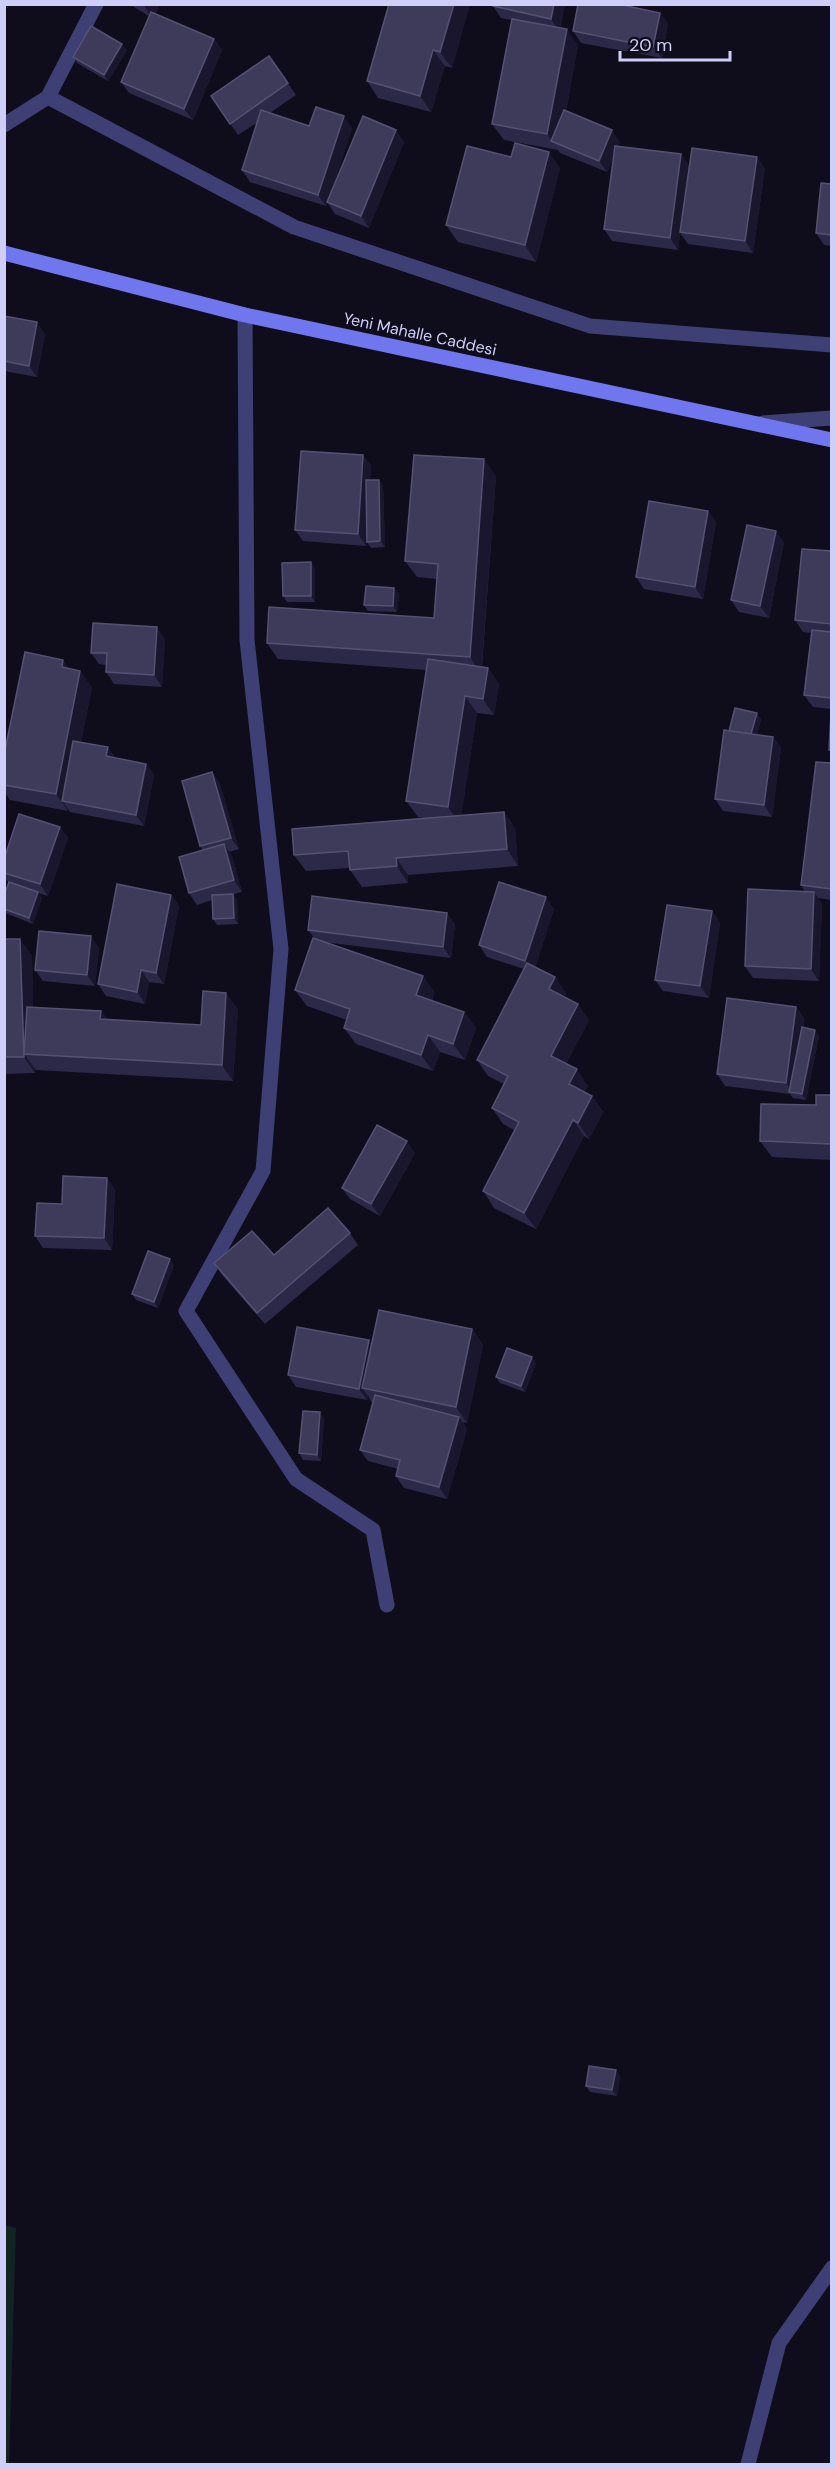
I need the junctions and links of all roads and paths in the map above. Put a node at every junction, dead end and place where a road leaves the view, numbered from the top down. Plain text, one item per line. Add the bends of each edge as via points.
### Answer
1 (96, 4) edge
2 (48, 97) junction
3 (4, 125) edge
4 (4, 254) edge
5 (245, 315) junction
6 (831, 345) edge
7 (831, 418) edge
8 (754, 424) junction
9 (831, 440) edge
10 (387, 1605) dead end
11 (831, 2268) edge
12 (748, 2464) edge

1 - 2 street
2 - 3 street
2 - 6 street via 294,227 590,326
4 - 5 street, Yeni Mahalle Caddesi
5 - 8 street, Yeni Mahalle Caddesi
5 - 10 street via 247,640 281,948 263,1172 186,1311 296,1479 373,1530
7 - 8 street
8 - 9 street, Yeni Mahalle Caddesi
11 - 12 street via 779,2343

